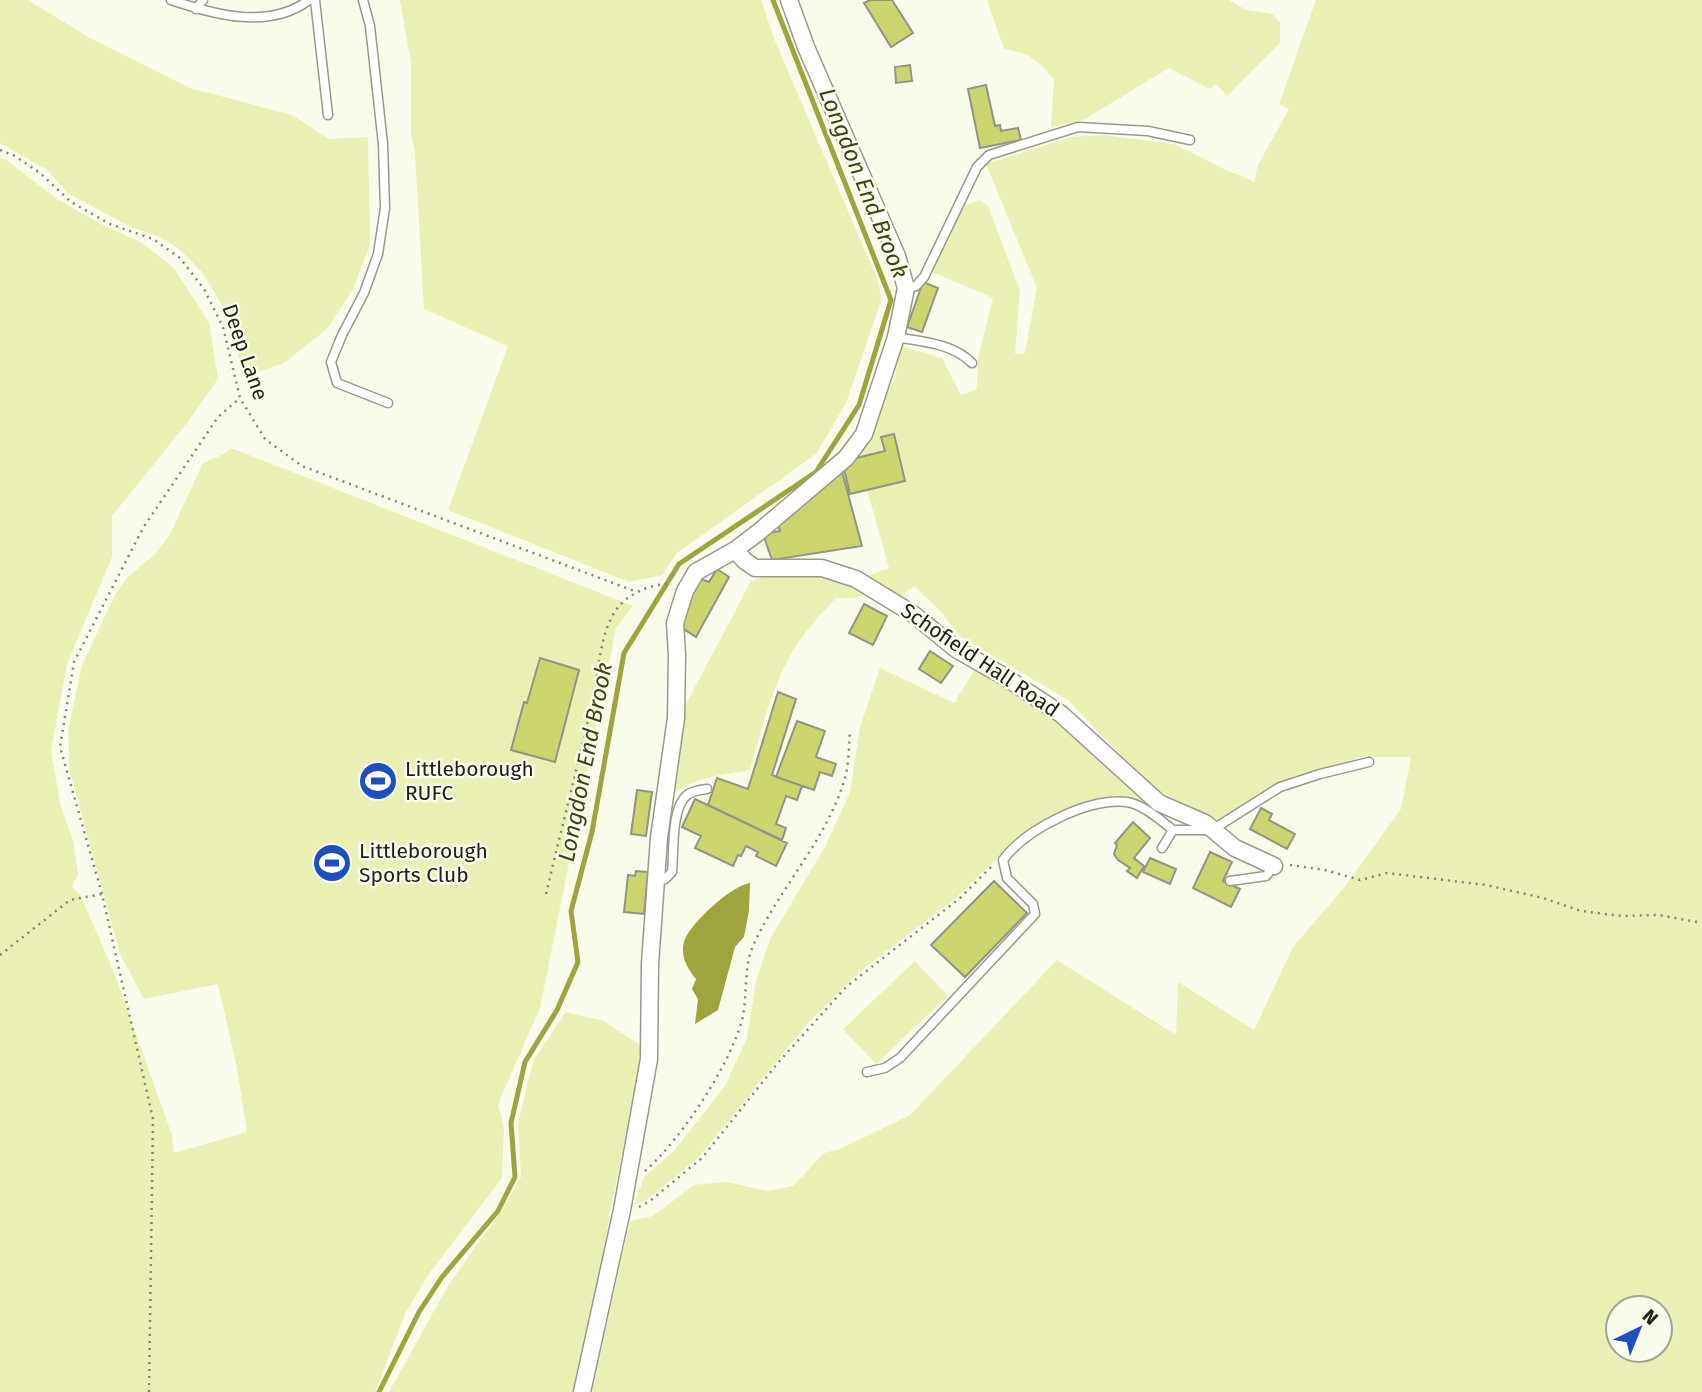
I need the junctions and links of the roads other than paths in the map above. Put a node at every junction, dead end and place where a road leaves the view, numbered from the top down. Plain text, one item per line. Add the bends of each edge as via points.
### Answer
1 (171, 0) edge
2 (203, 0) edge
3 (312, 0) edge
4 (363, 0) edge
5 (789, 0) edge
6 (197, 9) junction
7 (328, 115) dead end
8 (1189, 140) dead end
9 (906, 288) junction
10 (896, 337) junction
11 (972, 363) dead end
12 (388, 403) dead end
13 (735, 550) junction
14 (1369, 762) dead end
15 (706, 789) dead end
16 (1173, 830) junction
17 (1212, 830) junction
18 (1162, 848) dead end
19 (1275, 866) joint
20 (657, 881) junction
21 (1230, 881) dead end
22 (867, 1072) dead end
23 (582, 1392) edge

1 - 6 lane
2 - 6 lane
3 - 6 lane via 267,18
3 - 7 lane
4 - 12 lane via 383,144 385,208 378,254 331,362 337,383
5 - 9 street via 897,256
8 - 9 lane via 1148,131 1078,127 989,155 977,167 924,277 916,286
9 - 10 street
10 - 11 lane via 951,348
10 - 13 street via 864,434 846,458
13 - 17 street, Schofield Hall Road via 755,568 822,568 856,579 1061,714 1158,803
13 - 20 street via 696,572 675,623 676,718
14 - 17 lane via 1280,787
15 - 20 lane via 685,796 679,806 672,872
16 - 17 lane
16 - 18 lane
16 - 22 lane via 1127,802 1105,804 1038,828 1010,850 1003,860 1007,878 1033,904 1035,914 900,1058
17 - 19 street, Schofield Hall Road via 1235,848
19 - 21 lane via 1266,876
20 - 23 street via 649,1059

